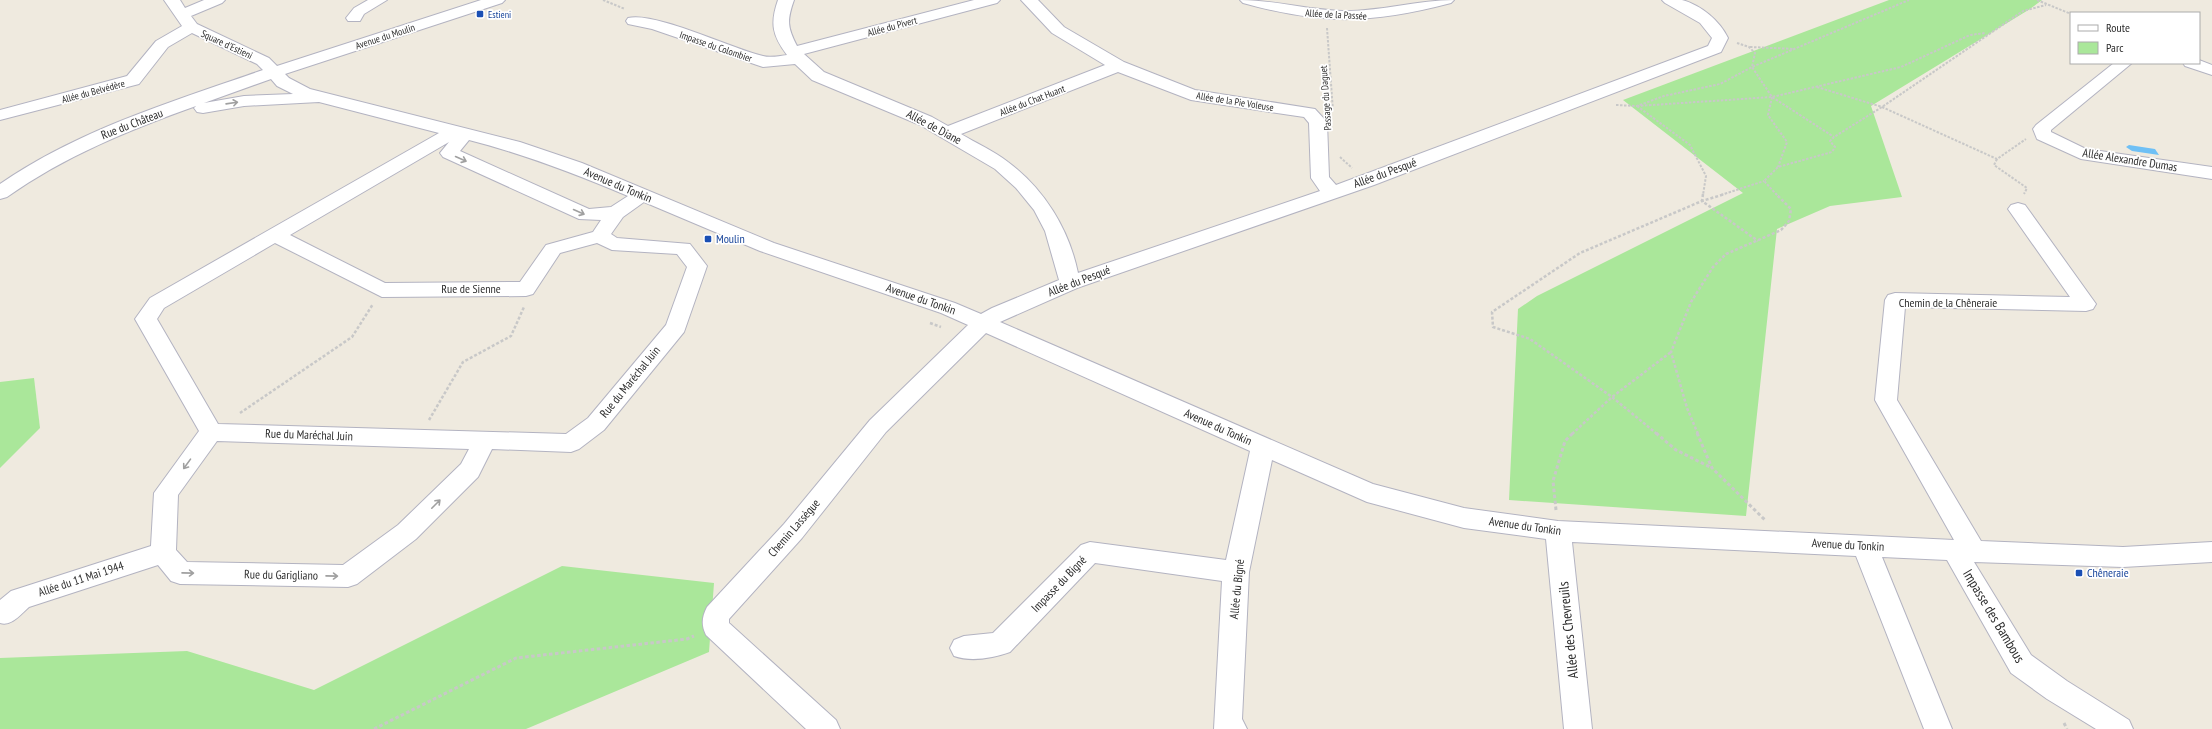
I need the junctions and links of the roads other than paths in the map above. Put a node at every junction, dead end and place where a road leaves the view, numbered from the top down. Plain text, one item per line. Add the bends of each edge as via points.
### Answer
1 (172, 0) edge
2 (217, 0) edge
3 (379, 0) edge
4 (497, 0) edge
5 (786, 0) edge
6 (992, 0) edge
7 (1029, 0) edge
8 (1248, 0) edge
9 (1446, 0) edge
10 (1670, 0) edge
11 (354, 18) dead end
12 (187, 21) junction
13 (634, 21) road end
14 (796, 56) junction
15 (2123, 64) edge
16 (2194, 64) edge
17 (1118, 66) junction
18 (2212, 70) edge
19 (274, 72) junction
20 (322, 98) junction
21 (0, 116) edge
22 (126, 125) junction
23 (460, 133) junction
24 (947, 134) junction
25 (2212, 173) edge
26 (1331, 192) junction
27 (0, 194) edge
28 (641, 196) junction
29 (2018, 209) road end
30 (616, 213) junction
31 (275, 235) junction
32 (600, 236) junction
33 (1070, 283) junction
34 (983, 323) junction
35 (211, 432) junction
36 (484, 440) junction
37 (1263, 447) junction
38 (1558, 531) junction
39 (1865, 546) junction
40 (1964, 551) junction
41 (2212, 552) edge
42 (163, 553) junction
43 (1236, 572) junction
44 (4, 613) dead end
45 (964, 648) dead end
46 (826, 729) edge
47 (1233, 729) edge
48 (1578, 729) edge
49 (1938, 729) edge
50 (2119, 729) edge

1 - 12 street
2 - 12 street, Allée du Belvédère
3 - 11 street via 359,11
4 - 19 street, Avenue du Moulin
5 - 14 street, Allée de Diane via 780,18 781,29
6 - 14 street, Allée du Pivert
7 - 17 street, Allée de la Pie Voleuse via 1058,30
8 - 9 street, Allée de la Passée via 1276,8 1326,15 1367,16 1408,10
10 - 26 street, Allée du Pesqué via 1716,28 1720,38 1715,49 1367,181
12 - 19 street, Square d'Estieni via 263,61
12 - 21 street, Allée du Belvédère via 162,44 133,80
13 - 14 street, Impasse du Colombier via 655,25 763,62
14 - 24 street, Allée de Diane via 818,76 926,121
15 - 25 street, Allée Alexandre Dumas via 2042,129 2043,135 2081,154
16 - 18 street
17 - 24 street, Allée du Chat Huant
17 - 26 street, Allée de la Pie Voleuse via 1191,95 1309,113 1318,122 1320,178
19 - 20 street, Avenue du Tonkin via 283,82 304,93
19 - 22 street, Rue du Château
22 -> 20 street via 238,102
20 - 23 street, Avenue du Tonkin
22 - 27 street, Rue du Château via 64,153
23 - 28 street, Avenue du Tonkin via 514,146 576,167
23 -> 30 street via 449,153 586,215
23 - 31 street
24 - 33 street, Allée de Diane via 1001,165 1023,184 1042,208 1055,231
26 - 33 street, Allée du Pesqué
28 - 30 street
28 - 34 street, Avenue du Tonkin via 767,247 948,308
29 - 40 street, Chemin de la Chêneraie via 2086,304 1894,300 1886,400
30 - 32 street
31 - 32 street, Rue de Sienne via 382,290 526,289 553,249
31 - 35 street via 157,303 146,319
32 - 36 street, Rue du Maréchal Juin via 612,244 682,248 697,266 676,327 596,424 571,443
33 - 34 street, Allée du Pesqué via 999,313
34 - 37 street, Avenue du Tonkin
34 - 46 street, Chemin Lassègue via 878,426 793,531 716,615 715,627
35 - 36 street, Rue du Maréchal Juin
35 -> 42 street via 166,493
42 -> 36 street, Rue du Garigliano via 180,573 348,576 412,527 470,470
37 - 38 street, Avenue du Tonkin via 1367,492 1464,518
37 - 43 street, Allée du Bigné
38 - 39 street, Avenue du Tonkin
38 - 48 street, Allée des Chevreuils
39 - 40 street, Avenue du Tonkin
39 - 49 street
40 - 41 street, Avenue du Tonkin via 2123,558
40 - 50 street, Impasse des Bambous via 2021,664
42 - 44 street, Allée du 11 Mai 1944 via 20,599
43 - 45 street, Impasse du Bigné via 1090,552 1000,644
43 - 47 street, Allée du Bigné via 1227,726

